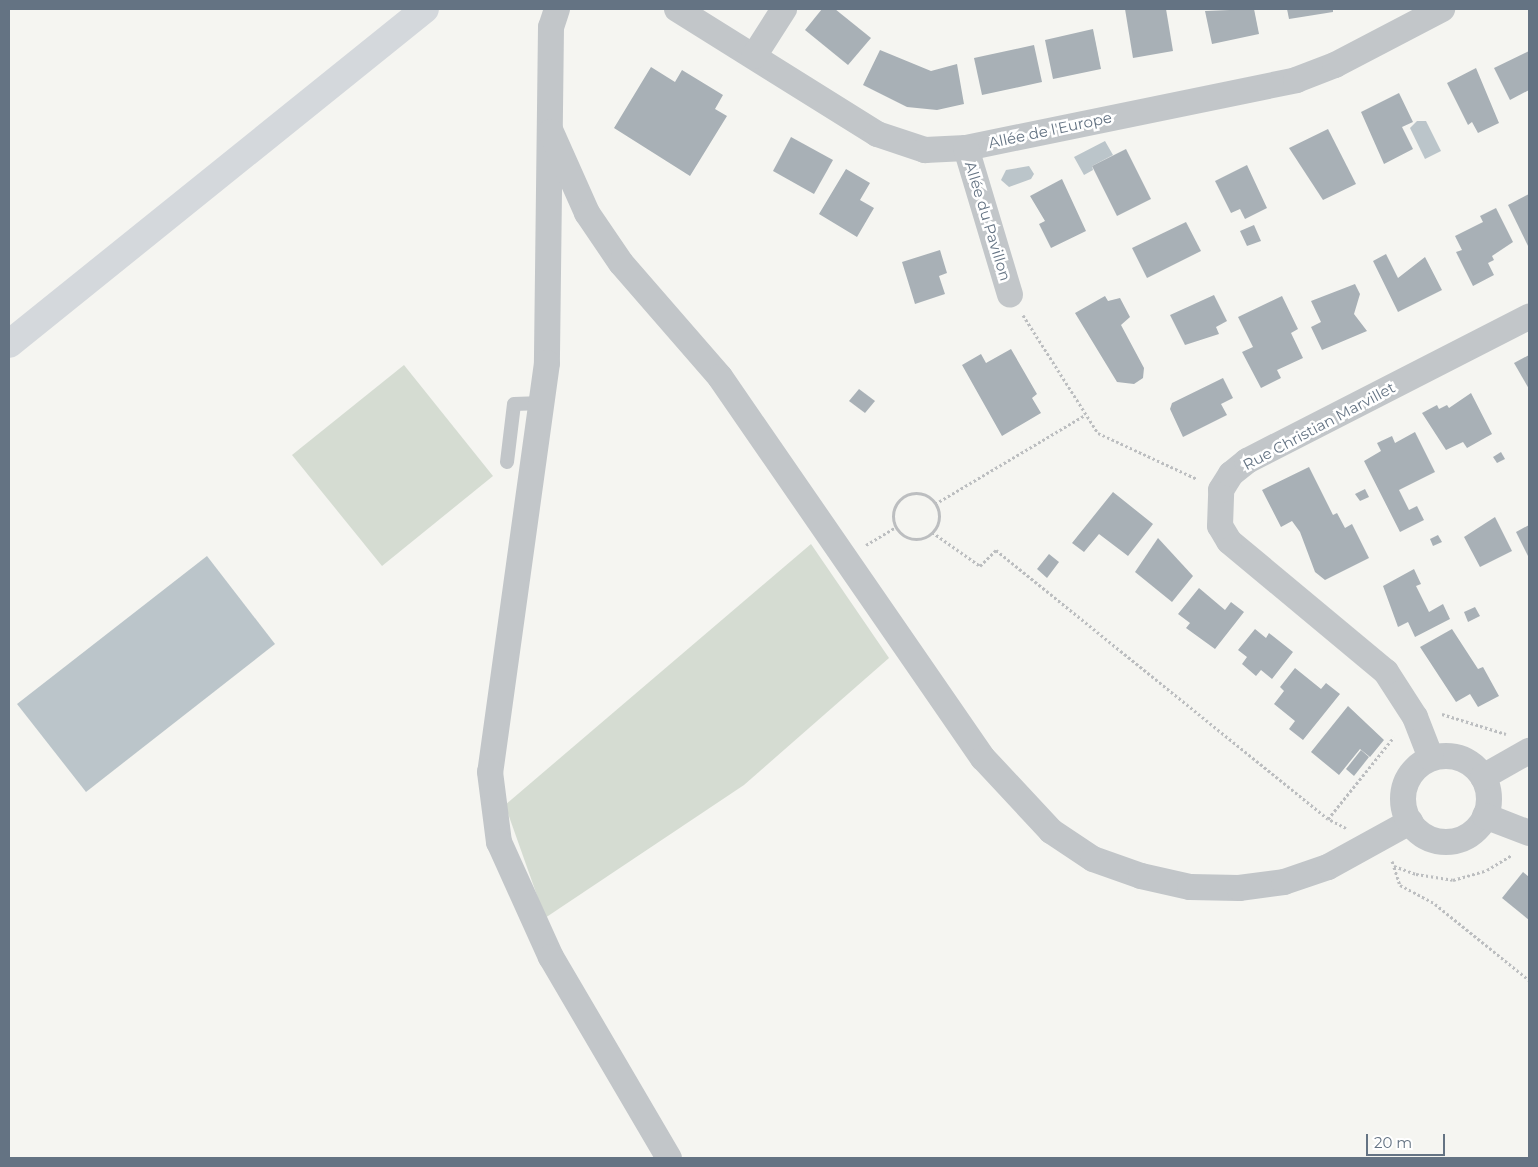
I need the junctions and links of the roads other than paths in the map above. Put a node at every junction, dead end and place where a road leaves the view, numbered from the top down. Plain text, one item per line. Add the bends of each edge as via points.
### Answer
1 (425, 9) edge
2 (557, 9) edge
3 (677, 9) edge
4 (784, 9) edge
5 (1442, 9) edge
6 (754, 56) junction
7 (551, 132) junction
8 (966, 148) junction
9 (1010, 295) road end
10 (1529, 318) edge
11 (9, 344) edge
12 (542, 403) junction
13 (507, 462) dead end
14 (1529, 751) edge
15 (1431, 758) junction
16 (1483, 777) junction
17 (1485, 816) junction
18 (1410, 822) junction
19 (1529, 833) edge
20 (669, 1158) edge

1 - 11 main road
2 - 7 street via 551,27
3 - 6 street, Allée de l'Europe
4 - 6 street
5 - 8 street, Allée de l'Europe via 1335,65 1296,80
6 - 8 street, Allée de l'Europe via 901,145 925,150
7 - 12 street via 550,282
7 - 18 street via 587,213 621,263 720,377 1008,790 1051,831 1093,859 1141,876 1190,887 1239,888 1284,882 1328,867
8 - 9 street, Allée du Pavillon
10 - 15 street, Rue Christian Marvillet via 1247,461 1230,474 1221,490 1218,509 1229,541 1386,672 1415,717
12 - 13 lane via 514,404
12 - 20 street via 490,772 499,842 551,958
14 - 16 street
15 - 16 street via 1461,758
15 - 18 street via 1410,774 1404,787 1402,801
16 - 17 street via 1488,791
17 - 18 street via 1474,832 1449,842 1423,836
17 - 19 street

